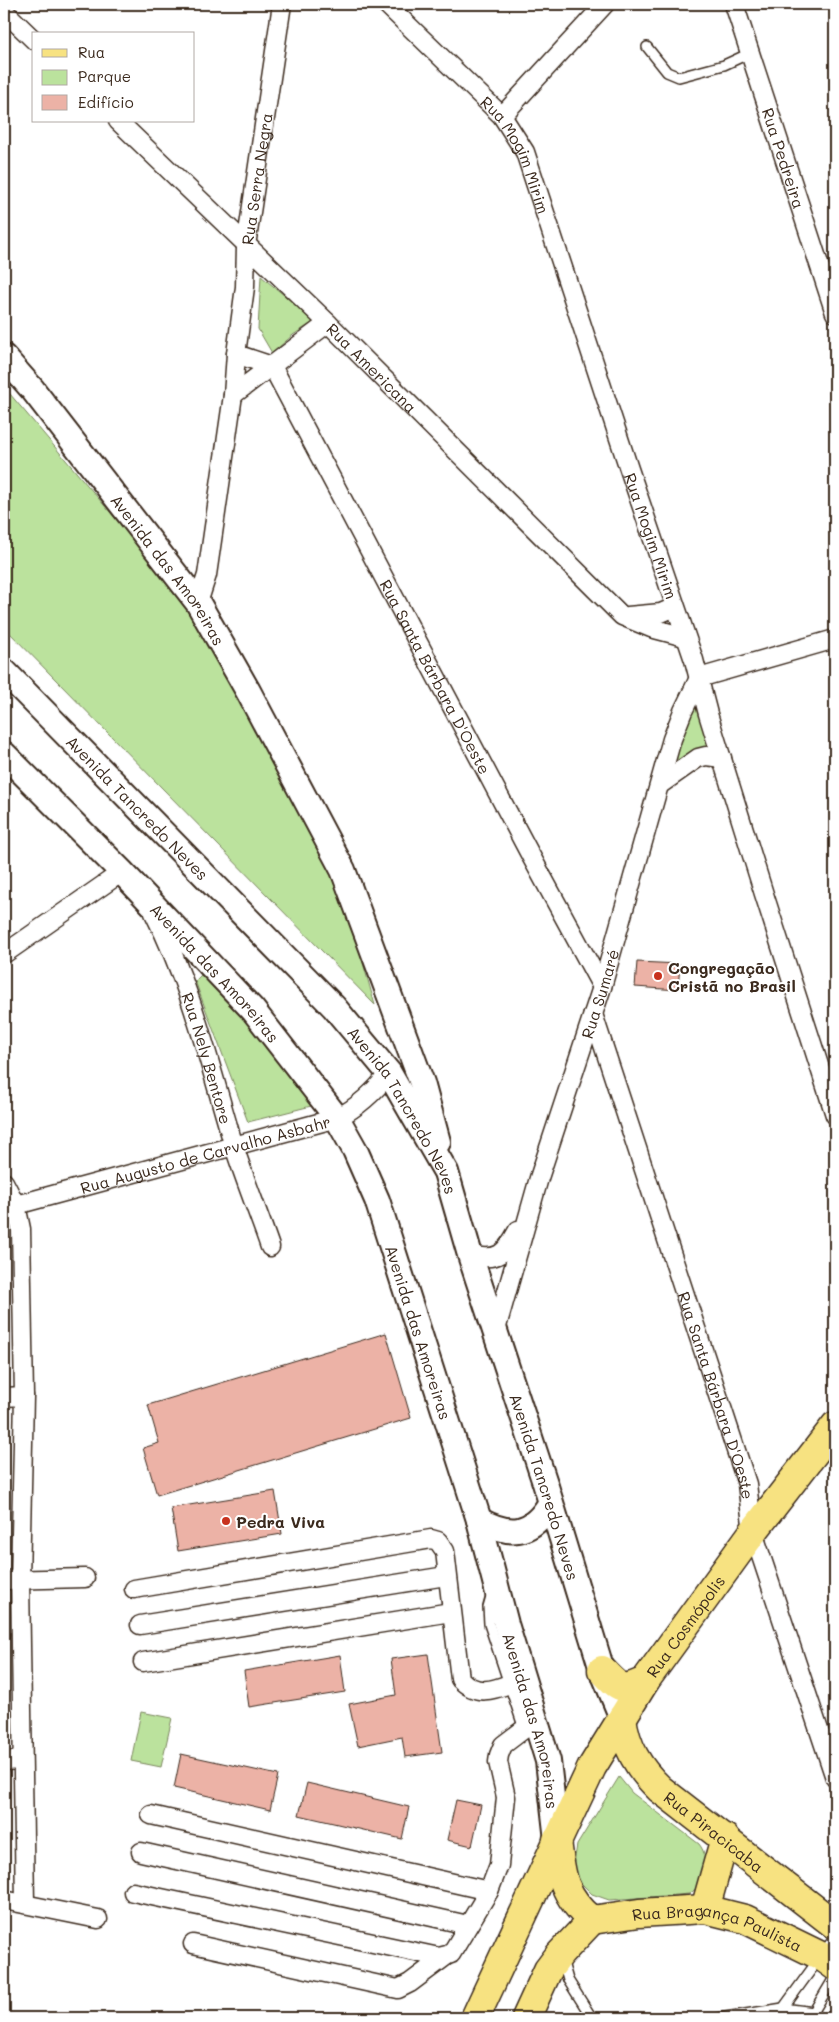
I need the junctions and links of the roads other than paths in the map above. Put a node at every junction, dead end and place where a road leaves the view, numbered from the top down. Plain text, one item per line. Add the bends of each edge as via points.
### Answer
1 (282, 4) edge
2 (386, 4) edge
3 (605, 4) edge
4 (734, 4) edge
5 (4, 11) edge
6 (32, 38) edge
7 (648, 47) dead end
8 (750, 54) junction
9 (502, 116) junction
10 (119, 122) edge
11 (246, 246) junction
12 (835, 313) edge
13 (328, 323) junction
14 (236, 354) junction
15 (4, 357) edge
16 (272, 366) junction
17 (234, 395) junction
18 (198, 603) junction
19 (676, 607) junction
20 (622, 616) junction
21 (685, 638) junction
22 (835, 639) edge
23 (4, 671) edge
24 (699, 678) junction
25 (4, 754) edge
26 (722, 758) junction
27 (661, 784) junction
28 (122, 872) junction
29 (147, 900) junction
30 (4, 954) edge
31 (602, 987) junction
32 (389, 991) junction
33 (593, 1014) junction
34 (389, 1073) junction
35 (835, 1115) edge
36 (337, 1118) junction
37 (234, 1145) junction
38 (446, 1172) junction
39 (4, 1182) edge
40 (533, 1201) junction
41 (10, 1205) edge
42 (270, 1247) dead end
43 (470, 1255) junction
44 (496, 1330) junction
45 (4, 1396) edge
46 (24, 1396) junction
47 (835, 1426) edge
48 (550, 1504) junction
49 (478, 1520) junction
50 (753, 1532) junction
51 (446, 1576) junction
52 (85, 1578) dead end
53 (12, 1580) edge
54 (134, 1589) dead end
55 (451, 1612) junction
56 (140, 1625) dead end
57 (143, 1662) dead end
58 (602, 1670) junction
59 (516, 1681) junction
60 (645, 1681) junction
61 (622, 1718) junction
62 (530, 1724) junction
63 (22, 1760) junction
64 (4, 1761) edge
65 (835, 1778) edge
66 (151, 1815) dead end
67 (725, 1838) junction
68 (557, 1840) junction
69 (141, 1852) dead end
70 (490, 1891) junction
71 (133, 1892) dead end
72 (4, 1900) edge
73 (25, 1904) junction
74 (705, 1909) junction
75 (98, 1919) dead end
76 (592, 1920) junction
77 (468, 1926) junction
78 (833, 1943) edge
79 (193, 1944) dead end
80 (560, 1954) junction
81 (446, 1956) junction
82 (783, 2008) junction
83 (813, 2016) edge
84 (475, 2018) edge
85 (526, 2018) edge
86 (592, 2018) edge
87 (719, 2018) edge
88 (776, 2018) edge
89 (782, 2018) edge

1 - 11 street, Rua Serra Negra
2 - 9 street, Rua Mogim Mirim
3 - 9 street
4 - 8 street, Rua Pedreira
5 - 6 street
7 - 8 lane via 667,72 679,77
8 - 12 street, Rua Pedreira
9 - 19 street, Rua Mogim Mirim via 525,152 535,180
10 - 11 street, Rua Americana
11 - 13 street, Rua Americana
11 - 14 street, Rua Serra Negra
13 - 16 street
13 - 20 street, Rua Americana
14 - 16 street
14 - 17 street, Rua Serra Negra
15 - 18 main road, Avenida das Amoreiras
16 - 17 street
16 - 31 street, Rua Santa Bárbara D'Oeste
17 - 18 street, Rua Serra Negra via 207,575
18 - 32 main road, Avenida das Amoreiras via 343,870
19 - 20 street via 661,613
19 - 21 street, Rua Mogim Mirim
20 - 21 street, Rua Americana
21 - 24 street, Rua Mogim Mirim
22 - 24 street
23 - 34 main road, Avenida Tancredo Neves via 334,1008
24 - 26 street, Rua Mogim Mirim
24 - 27 street, Rua Sumaré via 672,739
25 - 28 main road, Avenida das Amoreiras
26 - 27 street via 698,758
26 - 35 street, Rua Mogim Mirim
27 - 31 street, Rua Sumaré
28 - 29 main road, Avenida das Amoreiras
28 - 30 street
29 - 36 main road, Avenida das Amoreiras via 253,1010
29 - 37 street, Rua Nely Bentore via 172,950 193,1004
31 - 33 street, Rua Sumaré
32 - 34 main road, Avenida das Amoreiras via 395,1046
32 - 38 main road, Avenida das Amoreiras via 422,1083
33 - 40 street, Rua Sumaré
33 - 50 street, Rua Santa Bárbara D'Oeste via 747,1484
34 - 36 street, Rua Augusto de Carvalho Asbahr via 360,1104
34 - 38 main road, Avenida Tancredo Neves
36 - 37 street, Rua Augusto de Carvalho Asbahr
36 - 49 main road, Avenida das Amoreiras via 377,1200
37 - 41 street, Rua Augusto de Carvalho Asbahr
37 - 42 street, Rua Nely Bentore
38 - 43 main road, Avenida Tancredo Neves
39 - 41 street
40 - 43 street, Rua Sumaré via 507,1249 493,1258
40 - 44 street, Rua Sumaré
41 - 46 street via 22,1229
43 - 44 main road, Avenida Tancredo Neves
44 - 48 main road, Avenida Tancredo Neves
45 - 46 street
46 - 53 street
47 - 50 main road, Rua Cosmópolis
48 - 49 main road via 544,1515 528,1527 512,1532
48 - 58 main road, Avenida Tancredo Neves
49 - 59 main road, Avenida das Amoreiras via 495,1581
50 - 60 main road, Rua Cosmópolis
50 - 65 street, Rua Santa Bárbara D'Oeste
51 - 54 street via 444,1548 431,1538
51 - 55 street
51 - 56 street
52 - 53 street
53 - 63 street
55 - 57 street
55 - 59 street via 460,1679 474,1690 486,1690
58 - 60 main road via 621,1688
58 - 61 main road, Avenida Tancredo Neves
59 - 62 main road, Avenida das Amoreiras
60 - 61 main road, Rua Cosmópolis
61 - 67 main road, Rua Piracicaba via 632,1755 649,1778
61 - 68 main road, Rua Cosmópolis via 592,1766
62 - 68 main road, Avenida das Amoreiras via 548,1761
62 - 70 street via 503,1746 499,1755 506,1798 499,1865
63 - 64 street
63 - 73 street
66 - 70 street
67 - 74 main road
67 - 78 main road, Rua Piracicaba
68 - 76 main road via 565,1888
68 - 84 main road
69 - 77 street
70 - 77 street
71 - 81 street
72 - 73 street
73 - 75 street
74 - 76 main road, Rua Bragança Paulista
74 - 78 main road, Rua Bragança Paulista
76 - 80 main road
77 - 81 street via 454,1952
78 - 82 lane
78 - 83 lane
79 - 81 street via 398,1989
80 - 85 main road via 548,1970
80 - 86 lane via 568,1980
82 - 83 lane
82 - 87 lane
82 - 88 lane
82 - 89 lane

